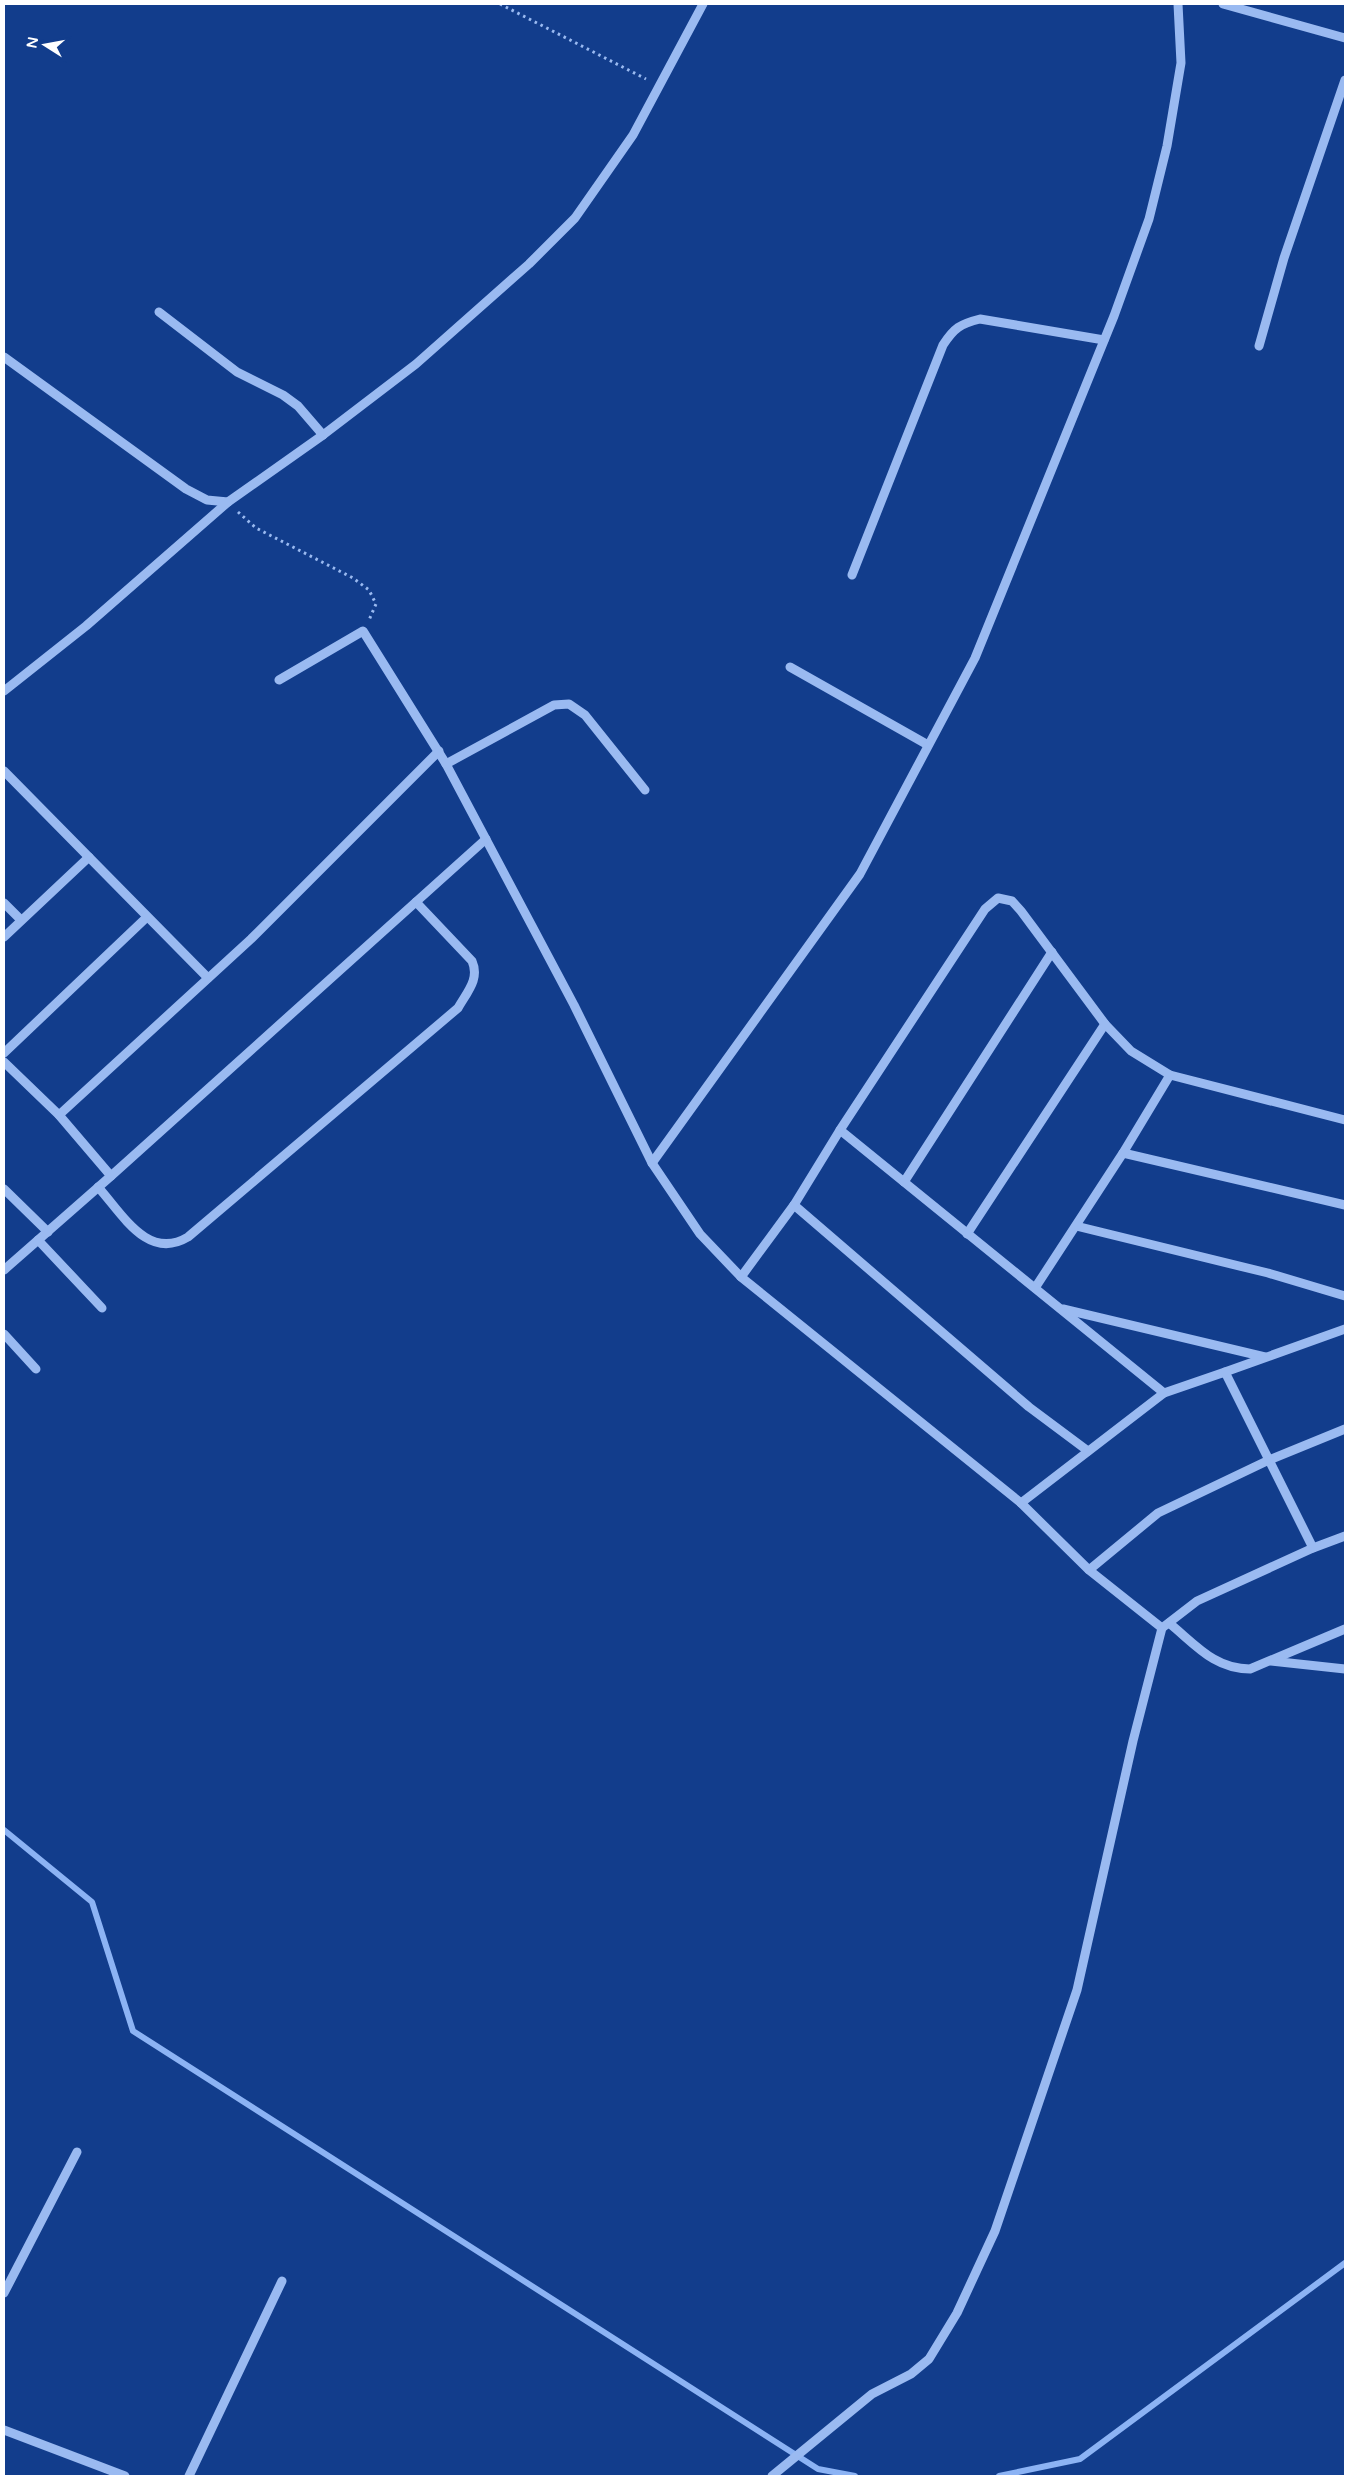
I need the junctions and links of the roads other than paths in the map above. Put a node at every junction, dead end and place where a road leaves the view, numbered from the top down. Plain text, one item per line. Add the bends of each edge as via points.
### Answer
1 (704, 4) edge
2 (1178, 4) edge
3 (1223, 4) edge
4 (1345, 38) edge
5 (1345, 80) edge
6 (159, 312) dead end
7 (1104, 340) junction
8 (1259, 346) dead end
9 (4, 357) edge
10 (324, 434) junction
11 (228, 502) junction
12 (852, 574) dead end
13 (790, 667) dead end
14 (279, 680) dead end
15 (4, 691) edge
16 (928, 745) junction
17 (439, 751) junction
18 (446, 764) junction
19 (4, 771) edge
20 (645, 790) dead end
21 (486, 839) junction
22 (89, 857) junction
23 (416, 902) junction
24 (4, 903) edge
25 (147, 917) junction
26 (21, 920) junction
27 (4, 937) edge
28 (1052, 952) junction
29 (208, 978) junction
30 (1105, 1024) junction
31 (4, 1053) edge
32 (4, 1062) edge
33 (1170, 1075) junction
34 (58, 1115) junction
35 (1345, 1120) edge
36 (840, 1130) junction
37 (1123, 1153) junction
38 (652, 1163) junction
39 (111, 1176) junction
40 (904, 1182) junction
41 (98, 1187) junction
42 (4, 1189) edge
43 (794, 1205) junction
44 (1345, 1205) edge
45 (1076, 1226) junction
46 (48, 1232) junction
47 (967, 1234) junction
48 (38, 1240) junction
49 (4, 1270) edge
50 (740, 1277) junction
51 (1035, 1288) junction
52 (1345, 1296) edge
53 (102, 1308) dead end
54 (1059, 1308) junction
55 (1345, 1329) edge
56 (4, 1334) edge
57 (1265, 1357) junction
58 (36, 1369) dead end
59 (1225, 1372) junction
60 (1164, 1393) junction
61 (1345, 1429) edge
62 (1088, 1451) junction
63 (1269, 1460) junction
64 (1021, 1503) junction
65 (1345, 1536) edge
66 (1313, 1548) junction
67 (1089, 1570) junction
68 (1165, 1625) junction
69 (1345, 1629) edge
70 (1268, 1661) junction
71 (1345, 1669) edge
72 (77, 2152) dead end
73 (282, 2281) dead end
74 (4, 2292) edge
75 (4, 2430) edge
76 (125, 2476) edge
77 (189, 2476) edge
78 (772, 2476) edge

1 - 10 street via 633,135 575,218 529,264 416,364
2 - 7 street via 1181,62 1167,146 1149,219
3 - 4 street
5 - 8 street via 1284,258
6 - 10 street via 237,372 298,406
7 - 12 street via 980,319 966,322 953,330 943,345
7 - 16 street via 975,658
9 - 11 street via 186,489 207,500
10 - 11 street
11 - 15 street via 86,626
13 - 16 street
14 - 17 street via 362,631
16 - 38 street via 860,874
17 - 18 street
17 - 29 street
18 - 20 street via 554,705 569,704 585,715
18 - 21 street
19 - 22 street
21 - 23 street
21 - 38 street via 574,1005
22 - 25 street
22 - 26 street
23 - 39 street
23 - 41 street via 472,961 476,970 474,982 458,1008 176,1244 162,1245 145,1239
24 - 26 street
25 - 29 street
25 - 31 street
26 - 27 street
28 - 30 street
28 - 36 street via 1012,901 998,898 985,909
28 - 40 street
29 - 34 street
30 - 33 street via 1131,1051
30 - 47 street
32 - 34 street
33 - 35 street
33 - 37 street
34 - 39 street
36 - 40 street
36 - 43 street
37 - 44 street
37 - 45 street
38 - 50 street via 700,1234
39 - 41 street
40 - 47 street
41 - 46 street
42 - 46 street
43 - 50 street
43 - 62 street via 1030,1407
45 - 51 street
45 - 52 street via 1268,1272
46 - 48 street
47 - 51 street
48 - 49 street
48 - 53 street
50 - 64 street
51 - 54 street
54 - 57 street
54 - 60 street
55 - 57 street
56 - 58 street
57 - 59 street
59 - 60 street
59 - 63 street
60 - 62 street
61 - 63 street
62 - 64 street
63 - 66 street
63 - 67 street via 1158,1513
64 - 67 street
65 - 66 street
66 - 68 street via 1197,1601
67 - 68 street
68 - 70 street via 1216,1661 1234,1669 1250,1669
68 - 78 street via 1133,1740 1076,1990 996,2231 957,2313 929,2359 911,2374 872,2394
69 - 70 street
70 - 71 street
72 - 74 street
73 - 77 street
75 - 76 street

